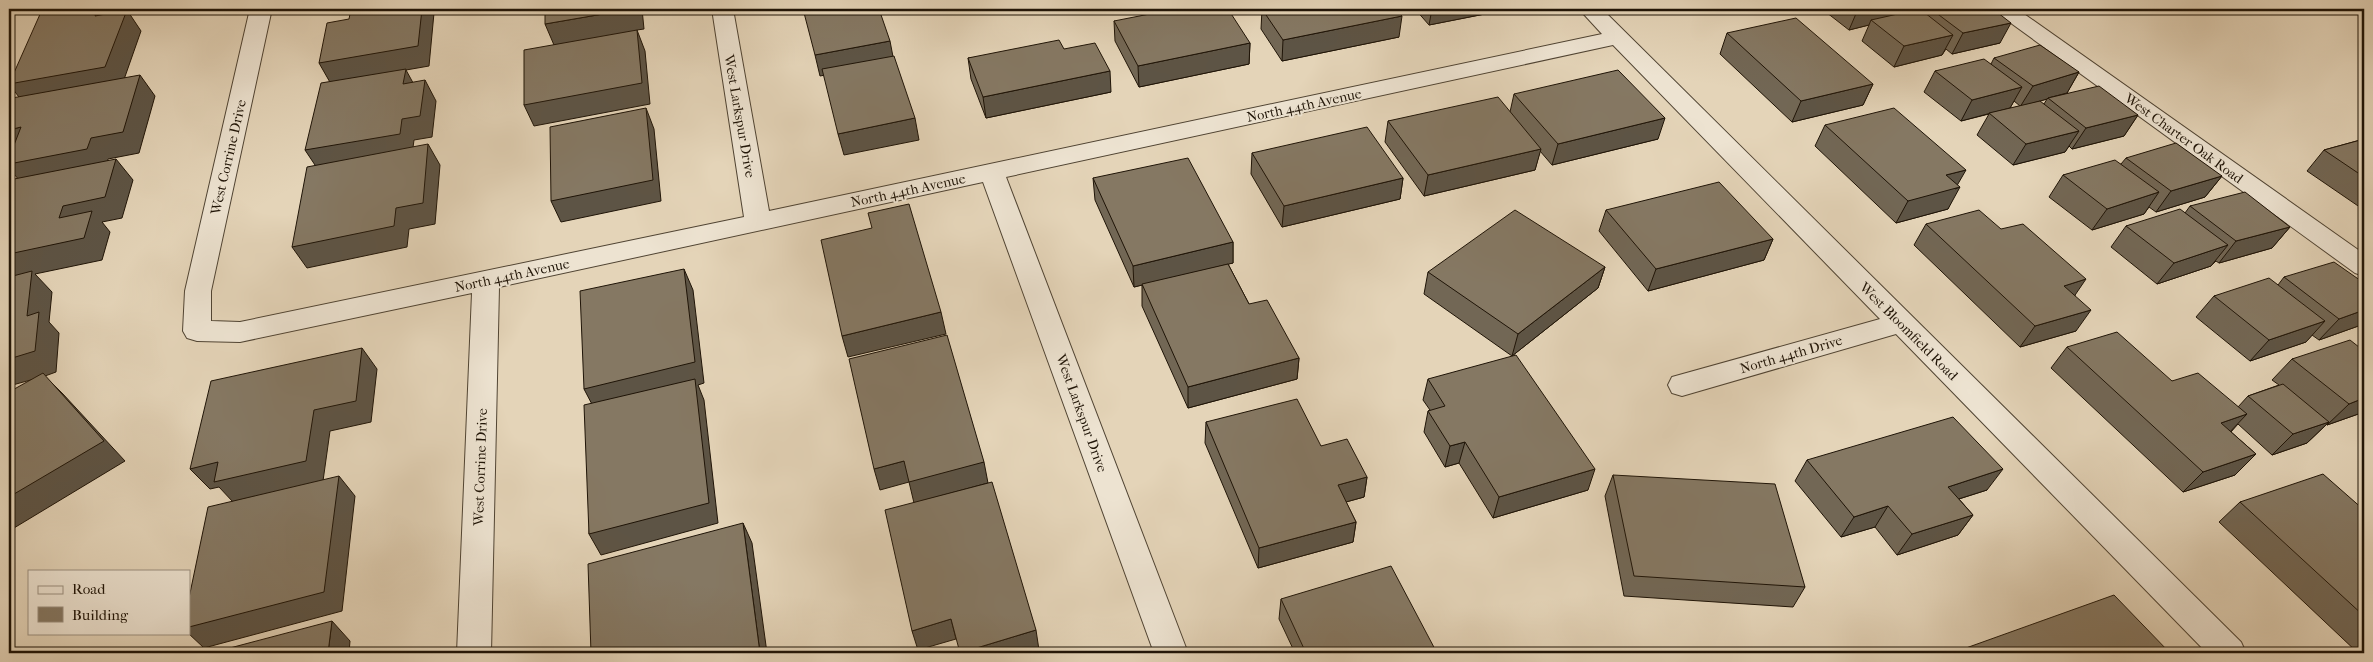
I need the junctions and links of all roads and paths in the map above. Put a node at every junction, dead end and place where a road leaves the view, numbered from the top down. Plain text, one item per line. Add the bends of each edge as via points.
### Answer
1 (722, 9) edge
2 (1590, 9) edge
3 (2004, 9) edge
4 (260, 13) dead end
5 (1618, 36) junction
6 (992, 172) junction
7 (758, 222) junction
8 (2364, 266) edge
9 (486, 281) junction
10 (1900, 323) junction
11 (197, 331) joint
12 (1682, 385) dead end
13 (474, 653) edge
14 (1171, 653) edge
15 (2229, 653) edge

1 - 7 street, West Larkspur Drive
2 - 5 street, West Bloomfield Road
3 - 8 street, West Charter Oak Road
4 - 11 street, West Corrine Drive via 198,291
5 - 6 street, North 44th Avenue
5 - 10 street, West Bloomfield Road
6 - 7 street, North 44th Avenue
6 - 14 street, West Larkspur Drive
7 - 9 street, North 44th Avenue
9 - 11 street, North 44th Avenue via 240,332
9 - 13 street, West Corrine Drive
10 - 12 street, North 44th Drive
10 - 15 street, West Bloomfield Road

